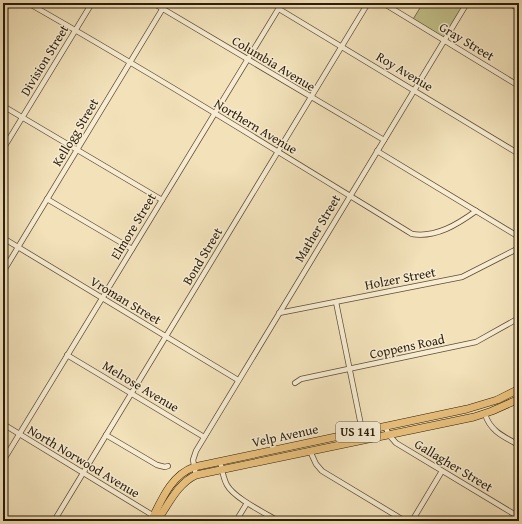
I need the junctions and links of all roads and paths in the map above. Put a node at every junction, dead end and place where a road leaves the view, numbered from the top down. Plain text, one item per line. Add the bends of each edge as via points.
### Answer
1 (8, 3) edge
2 (28, 3) edge
3 (92, 3) edge
4 (153, 3) edge
5 (166, 3) edge
6 (282, 3) edge
7 (368, 3) edge
8 (383, 3) edge
9 (467, 3) edge
10 (509, 3) edge
11 (279, 8) junction
12 (162, 9) junction
13 (519, 9) edge
14 (3, 11) edge
15 (76, 30) junction
16 (444, 41) junction
17 (342, 46) junction
18 (248, 60) junction
19 (130, 63) junction
20 (519, 86) edge
21 (415, 90) junction
22 (311, 98) junction
23 (3, 106) edge
24 (215, 113) junction
25 (22, 118) junction
26 (384, 140) junction
27 (3, 149) edge
28 (77, 150) junction
29 (278, 151) junction
30 (377, 152) junction
31 (519, 154) edge
32 (350, 196) junction
33 (47, 199) junction
34 (162, 200) junction
35 (476, 211) junction
36 (519, 237) edge
37 (3, 238) edge
38 (18, 247) junction
39 (519, 248) edge
40 (132, 249) junction
41 (3, 272) edge
42 (102, 298) junction
43 (336, 302) junction
44 (279, 314) junction
45 (519, 318) edge
46 (166, 336) junction
47 (67, 355) junction
48 (350, 369) junction
49 (238, 380) junction
50 (295, 383) dead end
51 (519, 389) edge
52 (131, 393) junction
53 (519, 399) edge
54 (485, 414) junction
55 (3, 424) edge
56 (385, 426) junction
57 (362, 431) junction
58 (20, 434) junction
59 (106, 435) junction
60 (389, 435) junction
61 (204, 436) junction
62 (364, 440) junction
63 (519, 445) edge
64 (310, 452) junction
65 (3, 461) edge
66 (220, 461) junction
67 (168, 466) dead end
68 (194, 467) junction
69 (222, 469) junction
70 (442, 471) junction
71 (83, 473) junction
72 (196, 475) junction
73 (247, 502) junction
74 (519, 517) edge
75 (154, 519) edge
76 (54, 521) edge
77 (236, 521) edge
78 (278, 521) edge
79 (405, 521) edge
80 (412, 521) edge

1 - 14 street
2 - 15 street, Northern Avenue
3 - 15 street, Division Street
4 - 12 street, Columbia Avenue
5 - 12 street, Kellogg Street
6 - 11 street, Elmore Street
7 - 17 street, Bond Street
8 - 16 street, Gray Street
9 - 16 street, Mather Street
10 - 13 street
11 - 17 street, Roy Avenue
11 - 18 street, Elmore Street
12 - 18 street, Columbia Avenue
12 - 19 street, Kellogg Street
15 - 19 street, Northern Avenue
15 - 25 street, Division Street
16 - 20 street, Gray Street
16 - 21 street, Mather Street
17 - 21 street, Roy Avenue
17 - 22 street, Bond Street
18 - 22 street, Columbia Avenue
18 - 24 street, Elmore Street
19 - 24 street, Northern Avenue
19 - 28 street, Kellogg Street
21 - 26 street, Mather Street
21 - 31 street, Roy Avenue
22 - 26 street, Columbia Avenue
22 - 29 street, Bond Street
23 - 25 street
24 - 29 street, Northern Avenue
24 - 34 street, Elmore Street
25 - 27 street, Division Street
25 - 28 street
26 - 30 street, Mather Street
28 - 33 street, Kellogg Street
28 - 34 street
29 - 32 street, Northern Avenue
29 - 46 street, Bond Street
30 - 32 street, Mather Street
30 - 35 street
32 - 35 street, Northern Avenue via 412,234 441,232
32 - 44 street, Mather Street
33 - 38 street, Kellogg Street
33 - 40 street
34 - 40 street, Elmore Street
35 - 36 street
37 - 38 street, Vroman Street
38 - 41 street, Kellogg Street
38 - 42 street, Vroman Street
39 - 43 street, Holzer Street via 462,277
40 - 42 street, Elmore Street
42 - 46 street, Vroman Street
42 - 47 street, Elmore Street
43 - 44 street, Holzer Street
43 - 48 street
44 - 49 street, Mather Street
45 - 48 street, Coppens Road via 476,342
46 - 49 street, Vroman Street
46 - 52 street, Bond Street
47 - 52 street, Melrose Avenue
47 - 58 street, Elmore Street
48 - 50 street, Coppens Road via 301,379
48 - 57 street
49 - 61 street, Mather Street
51 - 56 main road, Velp Avenue / US 141 via 477,407
52 - 59 street, Bond Street
52 - 61 street, Melrose Avenue
53 - 54 main road, Velp Avenue / US 141
54 - 60 main road, Velp Avenue / US 141
54 - 63 street via 493,430
55 - 58 street, North Norwood Avenue
56 - 57 main road, Velp Avenue / US 141
56 - 60 street, Gallagher Street
57 - 62 street
57 - 66 main road, Velp Avenue / US 141
58 - 65 street, Elmore Street
58 - 71 street, North Norwood Avenue
59 - 67 street via 157,465
59 - 71 street, Bond Street
60 - 62 main road, Velp Avenue / US 141
60 - 70 street, Gallagher Street
61 - 68 street, Mather Street via 194,455
62 - 64 main road, Velp Avenue / US 141
64 - 69 main road, Velp Avenue / US 141
64 - 79 street via 322,472
66 - 68 main road, Velp Avenue / US 141
66 - 69 street
68 - 72 street, Mather Street
68 - 75 main road, US 141 via 171,484
69 - 72 main road, Velp Avenue / US 141
69 - 73 street via 228,488
70 - 74 street, Gallagher Street
70 - 80 street
71 - 75 street, North Norwood Avenue
71 - 76 street, Bond Street
72 - 75 main road, US 141 via 179,488
73 - 77 street
73 - 78 street

